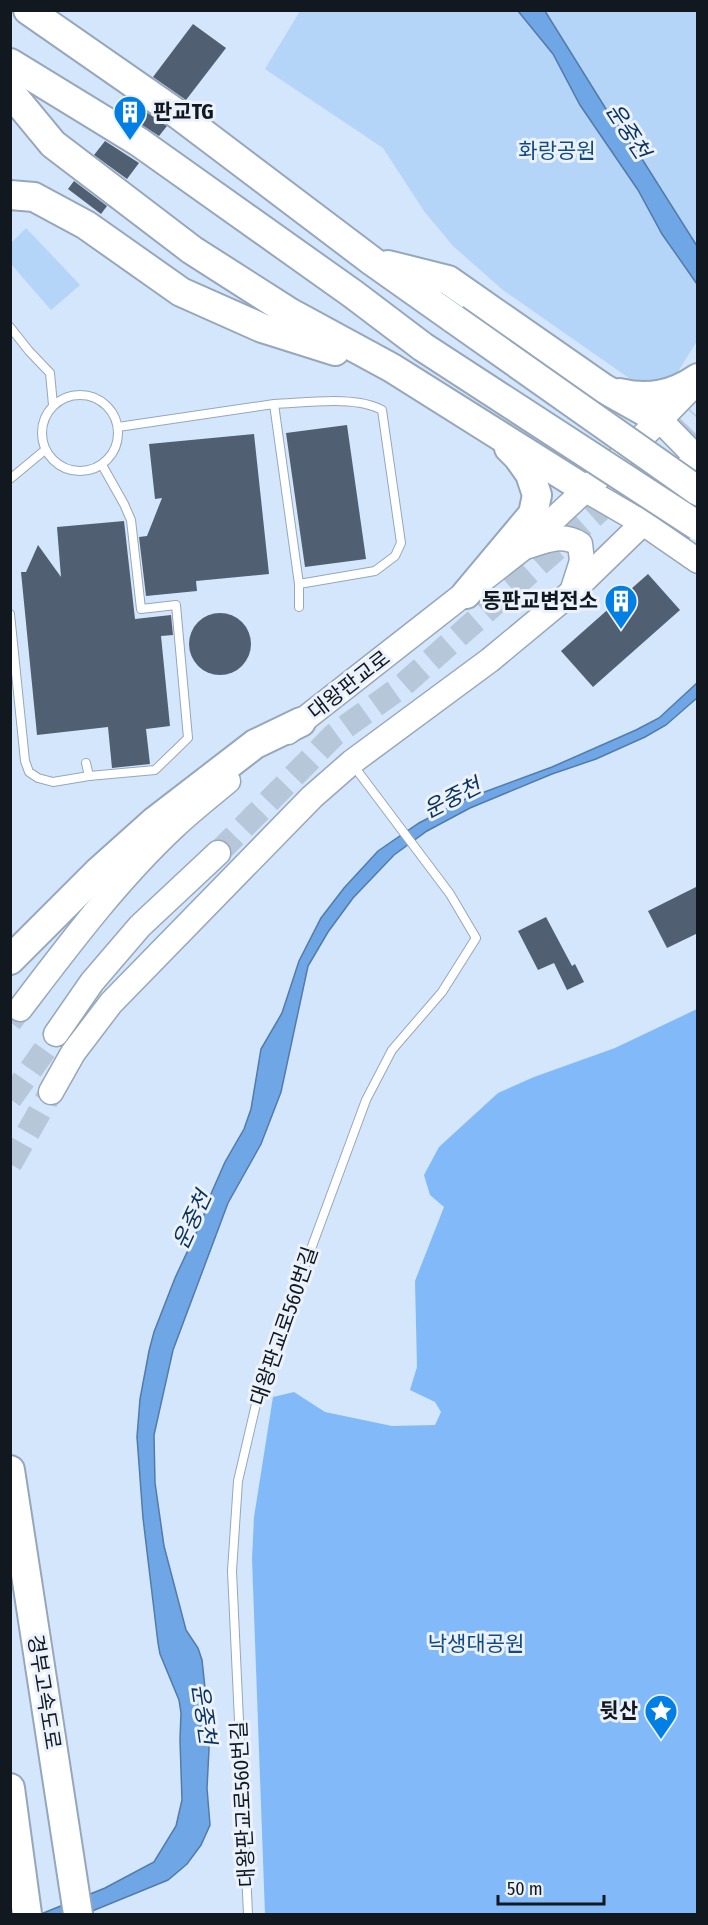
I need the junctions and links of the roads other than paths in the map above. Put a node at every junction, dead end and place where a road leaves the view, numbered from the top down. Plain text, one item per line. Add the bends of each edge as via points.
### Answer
1 (28, 10) edge
2 (66, 10) edge
3 (78, 45) junction
4 (10, 63) edge
5 (10, 92) edge
6 (10, 195) edge
7 (372, 261) junction
8 (10, 327) edge
9 (392, 368) junction
10 (698, 380) edge
11 (603, 388) junction
12 (274, 404) junction
13 (53, 405) junction
14 (660, 420) junction
15 (481, 423) junction
16 (118, 428) junction
17 (45, 450) junction
18 (696, 457) edge
19 (102, 465) junction
20 (10, 479) edge
21 (586, 490) junction
22 (698, 491) edge
23 (643, 523) junction
24 (698, 526) edge
25 (523, 548) junction
26 (698, 561) edge
27 (299, 584) junction
28 (572, 592) junction
29 (466, 594) junction
30 (299, 607) dead end
31 (10, 614) edge
32 (301, 722) junction
33 (352, 762) junction
34 (86, 763) dead end
35 (89, 776) junction
36 (218, 853) tunnel mouth
37 (10, 960) edge
38 (20, 1009) tunnel mouth
39 (56, 1034) tunnel mouth
40 (51, 1092) tunnel mouth
41 (10, 1470) edge
42 (10, 1788) edge
43 (27, 1914) edge
44 (78, 1914) edge
45 (249, 1914) edge

1 - 3 highway
2 - 3 highway
3 - 7 highway via 179,115
4 - 24 highway, bridge via 139,142 423,347
5 - 9 highway via 53,144 192,250 289,312
6 - 9 highway via 34,197 86,225 181,292 262,328
7 - 11 highway via 448,280
7 - 22 highway, bridge
8 - 13 lane via 50,373
9 - 15 highway
10 - 11 highway via 663,396 632,396
10 - 14 main road, 대왕판교로
11 - 14 highway
12 - 16 lane
12 - 27 lane
12 - 27 lane via 354,401 381,410 401,543 395,556 375,571
13 - 16 lane via 78,394 91,396 112,411
13 - 17 lane via 42,426
14 - 18 main road
14 - 21 main road, 대왕판교로
15 - 21 highway
15 - 29 highway via 518,457 530,474 537,495 533,514
16 - 19 lane via 116,450
17 - 19 lane via 57,464 73,471 86,472
17 - 20 lane
18 - 23 main road
19 - 35 lane via 131,520 141,609 176,605 188,738 155,770
21 - 23 main road
21 - 25 main road, 대왕판교로
23 - 26 main road
23 - 28 main road
25 - 28 main road via 551,538 580,544 582,561
25 - 29 main road, 대왕판교로
27 - 30 lane
28 - 33 main road via 490,660
29 - 32 main road, 대왕판교로
31 - 35 lane via 29,772 53,782
32 - 37 highway via 255,744 154,821
32 - 38 main road, 대왕판교로 via 175,826 132,871
33 - 40 main road via 312,797 111,1003 73,1053
33 - 45 lane, 대왕판교로560번길 via 450,894 476,938 442,992 392,1050 366,1100 269,1357 238,1480 232,1571
34 - 35 lane
36 - 39 main road via 140,926 92,982
41 - 44 highway, 경부고속도로
42 - 43 highway

